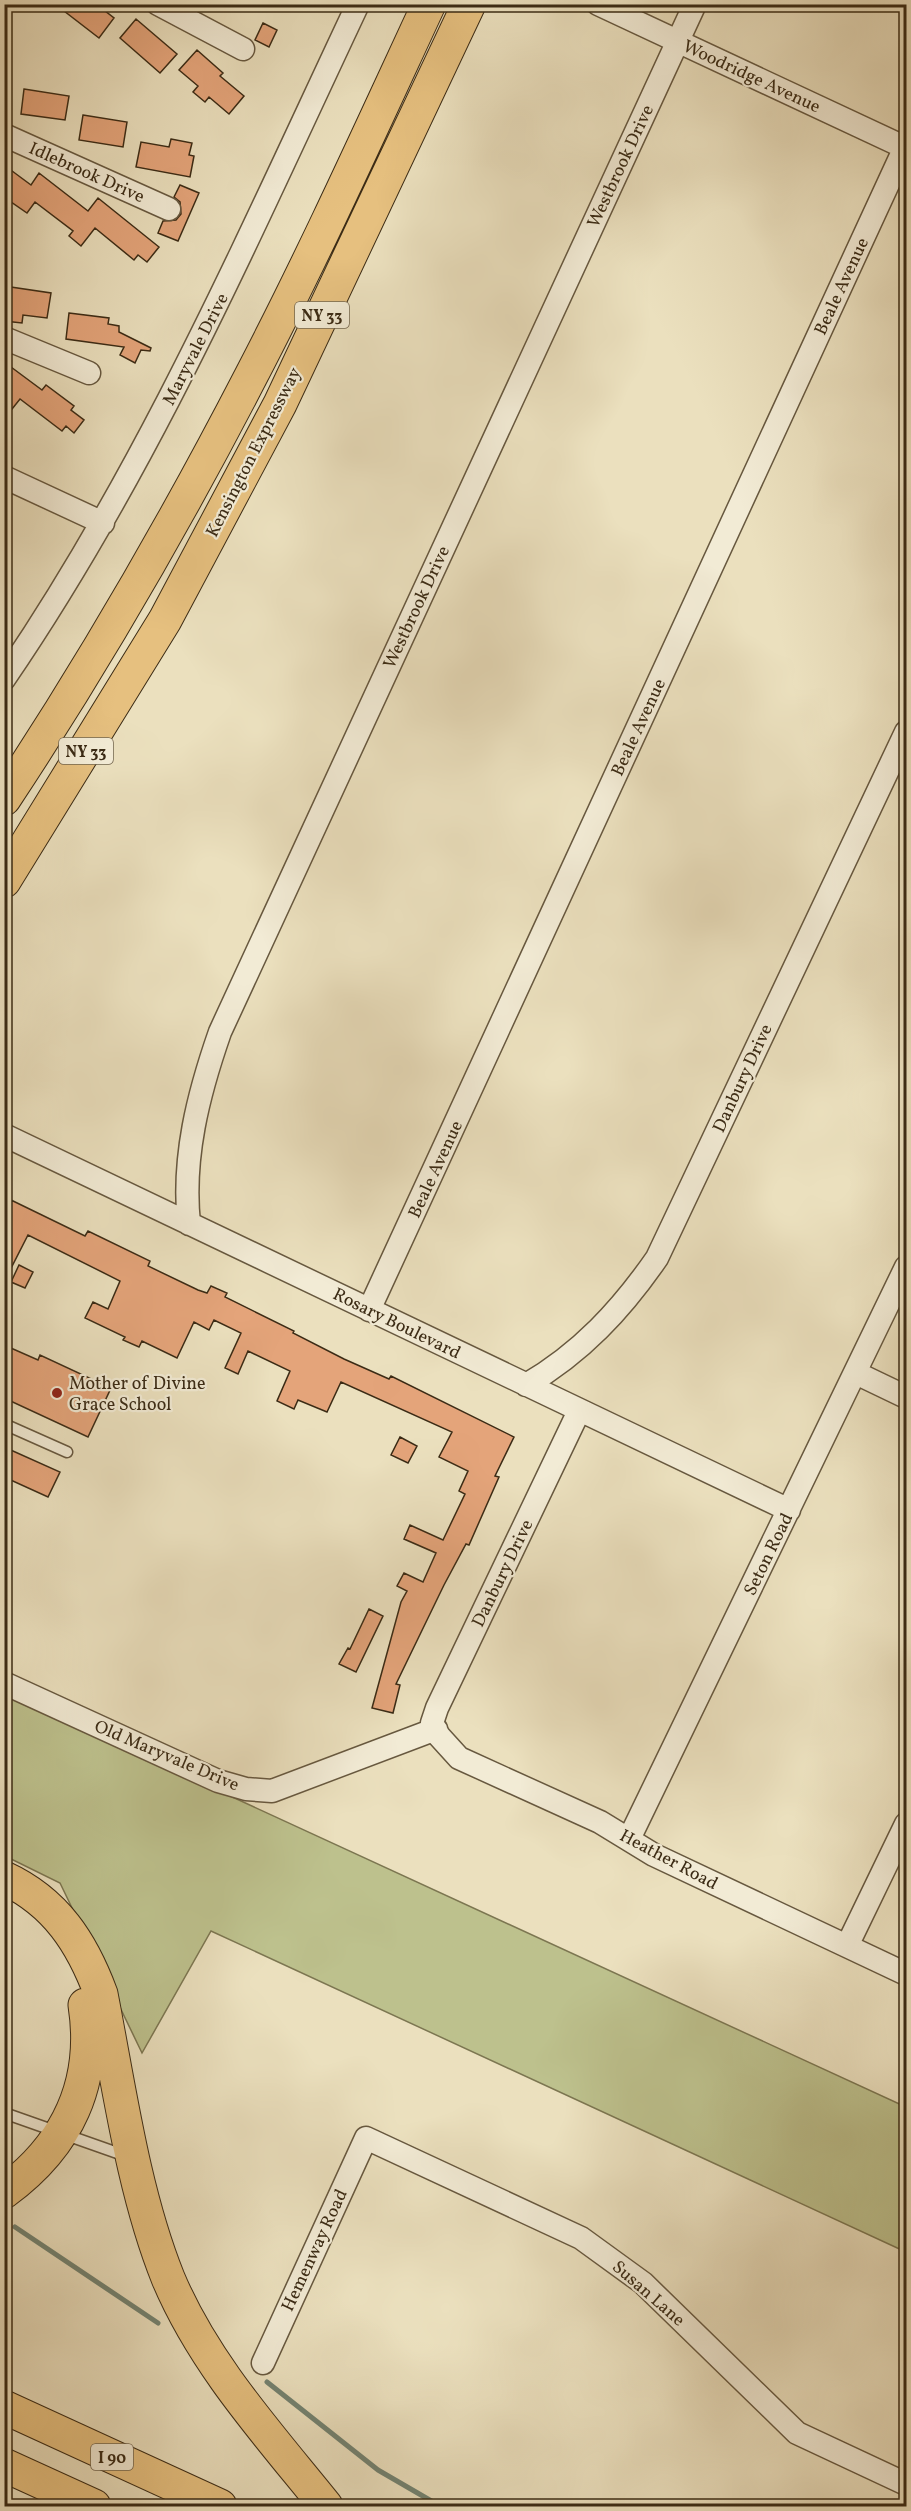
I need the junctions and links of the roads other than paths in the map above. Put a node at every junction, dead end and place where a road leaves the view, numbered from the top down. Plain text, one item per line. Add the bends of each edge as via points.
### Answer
1 (158, 4) edge
2 (358, 4) edge
3 (469, 4) edge
4 (598, 4) edge
5 (695, 4) edge
6 (428, 5) edge
7 (678, 41) junction
8 (243, 49) dead end
9 (4, 135) edge
10 (906, 147) edge
11 (169, 209) dead end
12 (4, 338) edge
13 (89, 373) dead end
14 (4, 477) edge
15 (103, 523) junction
16 (4, 679) edge
17 (906, 732) edge
18 (4, 799) edge
19 (4, 881) edge
20 (4, 1135) edge
21 (189, 1224) junction
22 (906, 1267) edge
23 (369, 1310) junction
24 (856, 1373) junction
25 (526, 1385) junction
26 (906, 1397) edge
27 (579, 1411) junction
28 (4, 1424) edge
29 (67, 1452) dead end
30 (789, 1510) junction
31 (4, 1683) edge
32 (437, 1732) junction
33 (906, 1824) edge
34 (629, 1839) junction
35 (4, 1878) edge
36 (4, 1893) edge
37 (847, 1946) junction
38 (906, 1974) edge
39 (4, 2113) edge
40 (62, 2133) junction
41 (366, 2138) joint
42 (135, 2159) junction
43 (4, 2192) edge
44 (263, 2363) dead end
45 (4, 2407) edge
46 (4, 2465) edge
47 (906, 2484) edge
48 (94, 2506) edge
49 (220, 2506) edge
50 (326, 2506) edge

1 - 8 street
2 - 15 street, Maryvale Drive via 198,347
3 - 19 highway, Kensington Expressway / NY 33 via 280,404 165,620
4 - 7 street, Woodridge Avenue
5 - 7 street, Westbrook Drive
6 - 18 highway, Kensington Expressway / NY 33 via 291,296 209,457 105,637
7 - 10 street, Woodridge Avenue
7 - 21 street, Westbrook Drive via 220,1032 193,1124 187,1185
9 - 11 street, Idlebrook Drive
10 - 23 street, Beale Avenue
12 - 13 street
14 - 15 street
15 - 16 street, Maryvale Drive
17 - 25 street, Danbury Drive via 657,1258 580,1349
20 - 21 street, Rosary Boulevard
21 - 23 street, Rosary Boulevard
22 - 24 street, Seton Road
23 - 25 street, Rosary Boulevard
24 - 26 street
24 - 30 street, Seton Road
25 - 27 street, Rosary Boulevard
27 - 30 street, Rosary Boulevard
27 - 32 street, Danbury Drive via 437,1708 432,1723
28 - 29 lane
30 - 34 street, Seton Road
31 - 32 street, Old Maryvale Drive via 246,1789 272,1791
32 - 34 street, Heather Road via 459,1758
33 - 37 street
34 - 37 street, Heather Road via 654,1855
35 - 42 highway via 35,1895 58,1915 90,1962 101,1994
36 - 40 highway via 34,1913 50,1930 75,1970 84,1995 89,2058 81,2090
37 - 38 street, Heather Road
39 - 40 lane
40 - 42 lane
40 - 43 highway via 44,2156
41 - 44 street, Hemenway Road
41 - 47 street, Susan Lane via 581,2238 643,2283 797,2433
42 - 50 highway via 150,2227 169,2280 196,2331 231,2389
45 - 49 highway, I 90
46 - 48 highway

